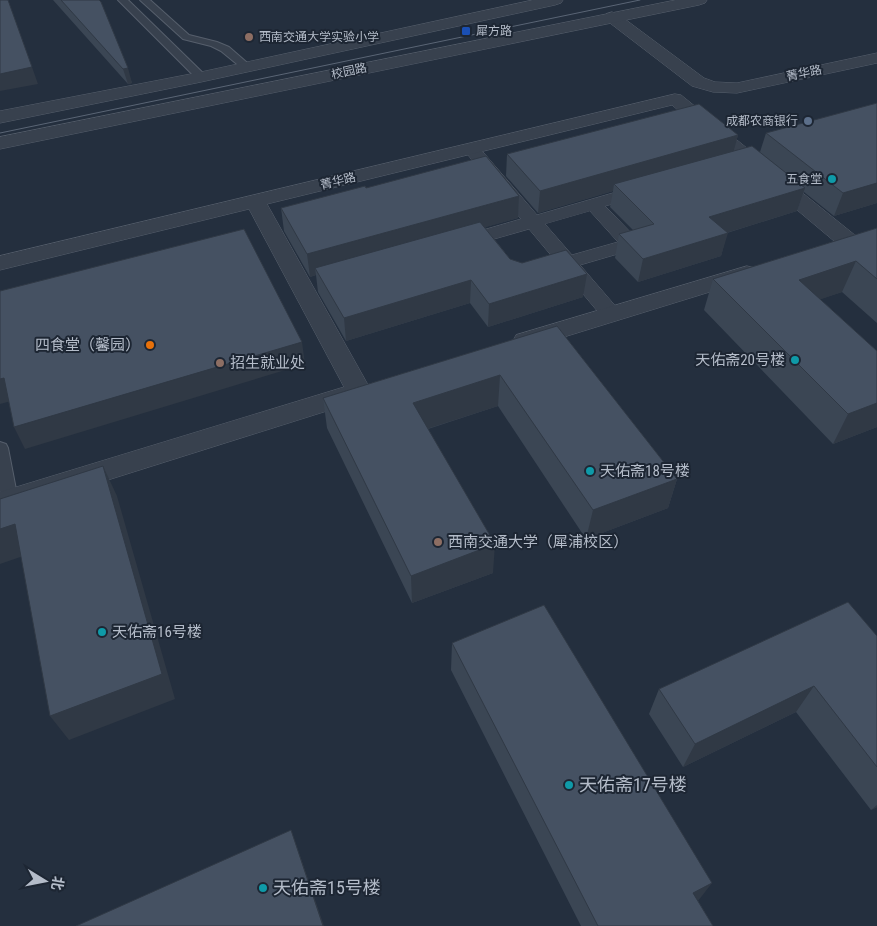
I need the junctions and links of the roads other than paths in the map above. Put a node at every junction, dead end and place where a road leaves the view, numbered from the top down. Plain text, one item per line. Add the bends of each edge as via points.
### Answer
1 (123, 0) edge
2 (145, 0) edge
3 (556, 0) edge
4 (699, 0) edge
5 (501, 5) edge
6 (585, 6) dead end
7 (607, 10) junction
8 (874, 58) edge
9 (247, 67) junction
10 (201, 77) junction
11 (0, 117) edge
12 (0, 143) edge
13 (471, 149) junction
14 (657, 186) edge
15 (255, 201) junction
16 (593, 204) junction
17 (534, 222) junction
18 (446, 247) edge
19 (820, 250) edge
20 (568, 262) junction
21 (0, 263) edge
22 (772, 265) edge
23 (525, 275) edge
24 (612, 314) junction
25 (499, 349) edge
26 (0, 448) edge
27 (5, 501) edge

1 - 10 lane
2 - 9 lane via 186,37 225,49
3 - 5 street, 校园路
4 - 7 street, 校园路
5 - 9 street, 校园路
6 - 7 street
7 - 8 street, 菁华路 via 698,82 714,87 737,88
7 - 12 street, 校园路
9 - 10 street, 校园路
10 - 11 street, 校园路
13 - 15 street, 菁华路
13 - 17 street
13 - 19 street, 菁华路 via 675,99 739,162 859,238
14 - 16 street
15 - 21 street, 菁华路
15 - 27 street via 311,285 368,389
16 - 17 street
16 - 20 street via 631,244
17 - 18 street via 489,243
17 - 20 street
20 - 23 street
20 - 24 street
22 - 24 street
24 - 25 street
26 - 27 lane

